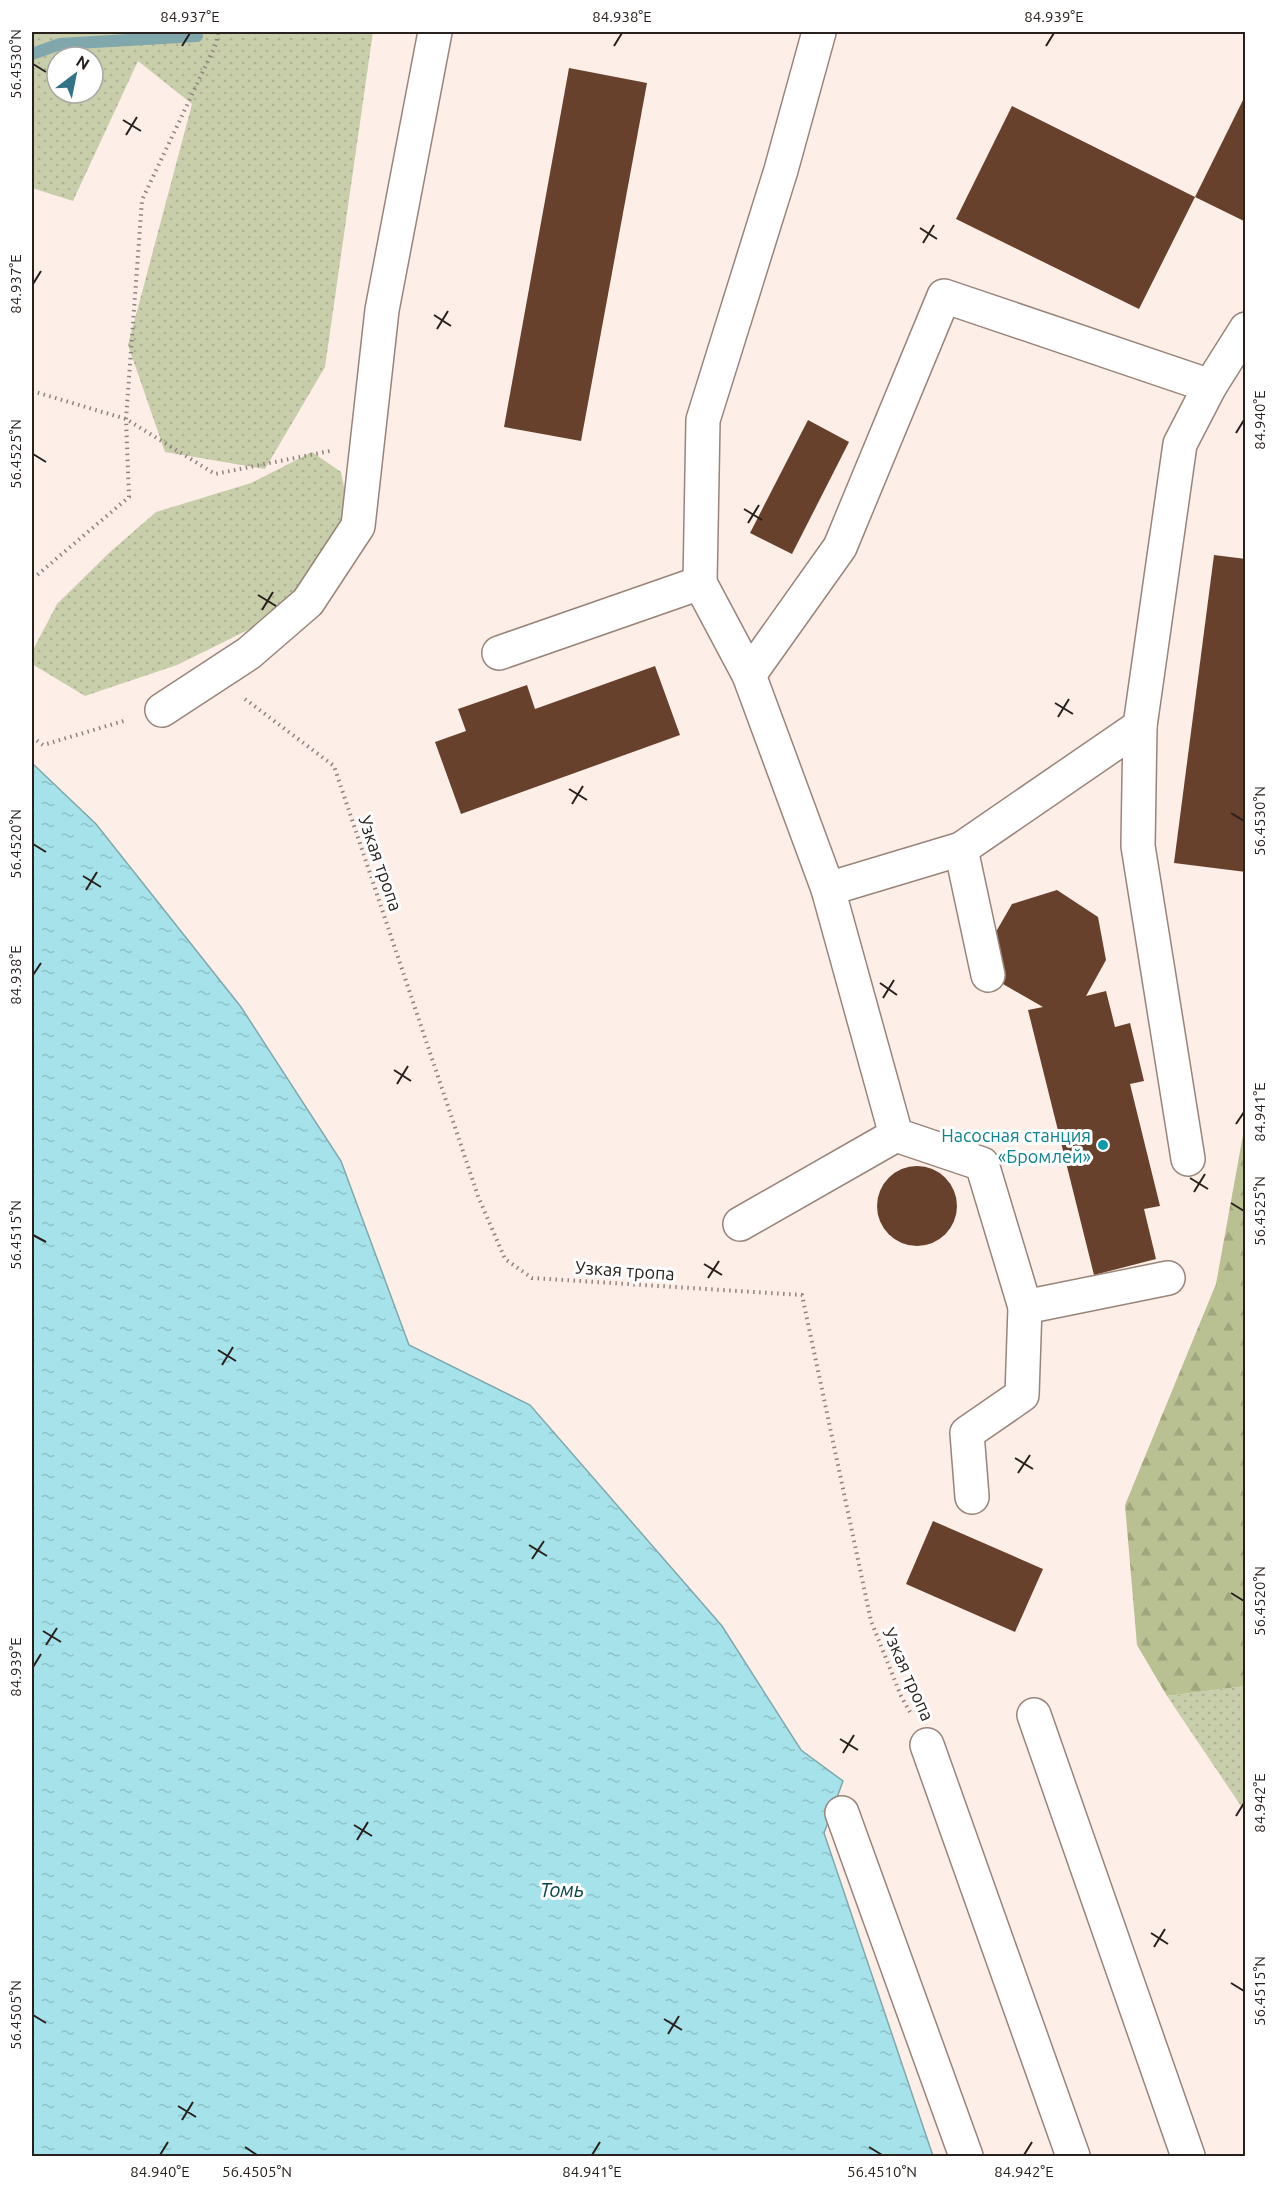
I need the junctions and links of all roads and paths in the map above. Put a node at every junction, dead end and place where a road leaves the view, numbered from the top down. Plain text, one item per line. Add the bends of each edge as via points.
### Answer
1 (218, 32) edge
2 (435, 32) edge
3 (819, 32) edge
4 (1245, 329) edge
5 (1210, 386) junction
6 (32, 391) edge
7 (126, 419) junction
8 (368, 444) junction
9 (32, 577) edge
10 (700, 583) junction
11 (499, 653) dead end
12 (749, 675) junction
13 (213, 676) junction
14 (162, 710) joint
15 (1140, 726) junction
16 (32, 737) edge
17 (960, 849) junction
18 (828, 889) junction
19 (988, 975) dead end
20 (896, 1135) junction
21 (1188, 1159) dead end
22 (740, 1224) dead end
23 (1168, 1278) dead end
24 (1024, 1307) junction
25 (972, 1497) dead end
26 (1034, 1715) dead end
27 (927, 1745) joint
28 (842, 1813) dead end
29 (966, 2157) edge
30 (1073, 2157) edge
31 (1188, 2157) edge

1 - 7 path via 216,44 142,200
2 - 8 lane via 382,310
3 - 10 lane via 781,170 703,420
4 - 5 lane
5 - 12 lane via 944,296 840,547
5 - 15 lane via 1180,444
6 - 7 path
7 - 8 path via 215,474
7 - 9 path via 129,497
8 - 13 lane via 358,526 315,593 249,653
10 - 11 lane
10 - 12 lane
12 - 18 lane
13 - 14 lane
13 - 27 path, Узкая тропа via 334,766 478,1196 505,1259 532,1278 802,1295 871,1621 901,1696
14 - 16 path via 43,745
15 - 17 lane
15 - 21 lane via 1138,846
17 - 18 lane
17 - 19 lane
18 - 20 lane
20 - 22 lane
20 - 24 lane via 982,1164
23 - 24 lane
24 - 25 lane via 1022,1395 967,1433
26 - 31 lane
27 - 30 lane
28 - 29 lane

